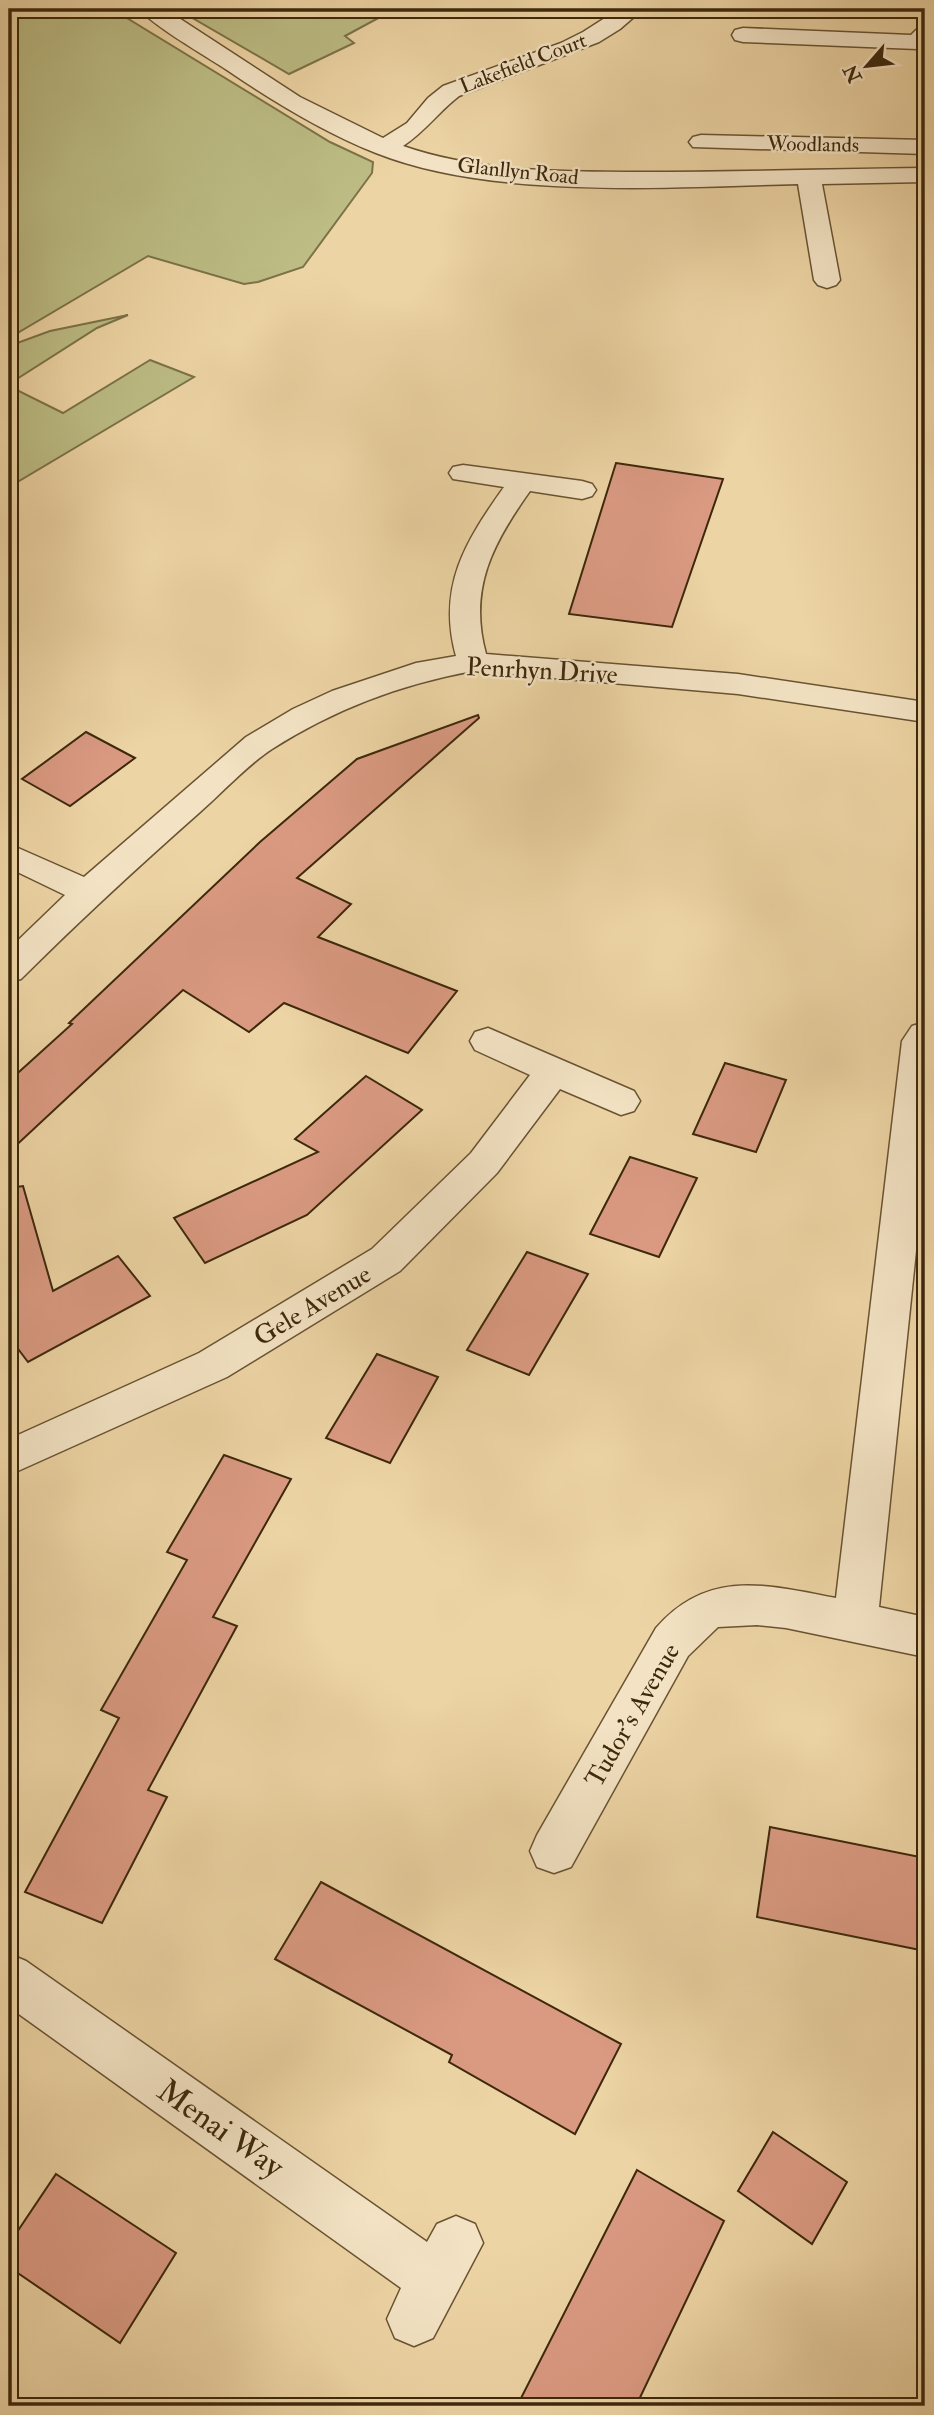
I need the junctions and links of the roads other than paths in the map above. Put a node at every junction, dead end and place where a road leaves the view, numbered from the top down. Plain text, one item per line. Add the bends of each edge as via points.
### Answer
1 (151, 9) edge
2 (632, 9) edge
3 (925, 34) edge
4 (743, 35) dead end
5 (701, 142) dead end
6 (925, 147) edge
7 (384, 148) junction
8 (925, 175) edge
9 (809, 176) junction
10 (827, 280) dead end
11 (463, 473) dead end
12 (523, 481) junction
13 (582, 489) dead end
14 (472, 662) junction
15 (925, 712) edge
16 (9, 855) edge
17 (88, 892) junction
18 (9, 970) edge
19 (925, 1035) edge
20 (488, 1041) dead end
21 (554, 1070) junction
22 (621, 1101) dead end
23 (911, 1255) edge
24 (9, 1458) edge
25 (855, 1623) junction
26 (925, 1637) edge
27 (554, 1851) dead end
28 (9, 1978) edge
29 (434, 2281) dead end

1 - 7 street, Glanllyn Road via 332,124
2 - 7 street, Lakefield Court via 612,26 570,48 451,91 415,128
3 - 4 street via 917,42
5 - 6 street, Woodlands
7 - 9 street, Glanllyn Road via 482,170 566,178
8 - 9 street, Glanllyn Road
9 - 10 street, Woodlands
11 - 12 street
12 - 13 street
12 - 14 street via 492,523 470,569 463,615
14 - 15 street, Penrhyn Drive via 738,684
14 - 17 street, Penrhyn Drive via 427,670 343,698 257,744
16 - 17 street
17 - 18 street, Penrhyn Drive
19 - 23 street via 920,1041
20 - 21 street
21 - 22 street
21 - 24 street, Gele Avenue via 484,1163 386,1260 213,1365
23 - 25 street
25 - 26 street, Tudor's Avenue
25 - 27 street, Tudor's Avenue via 738,1603 711,1608 688,1623 672,1642
28 - 29 street, Menai Way

